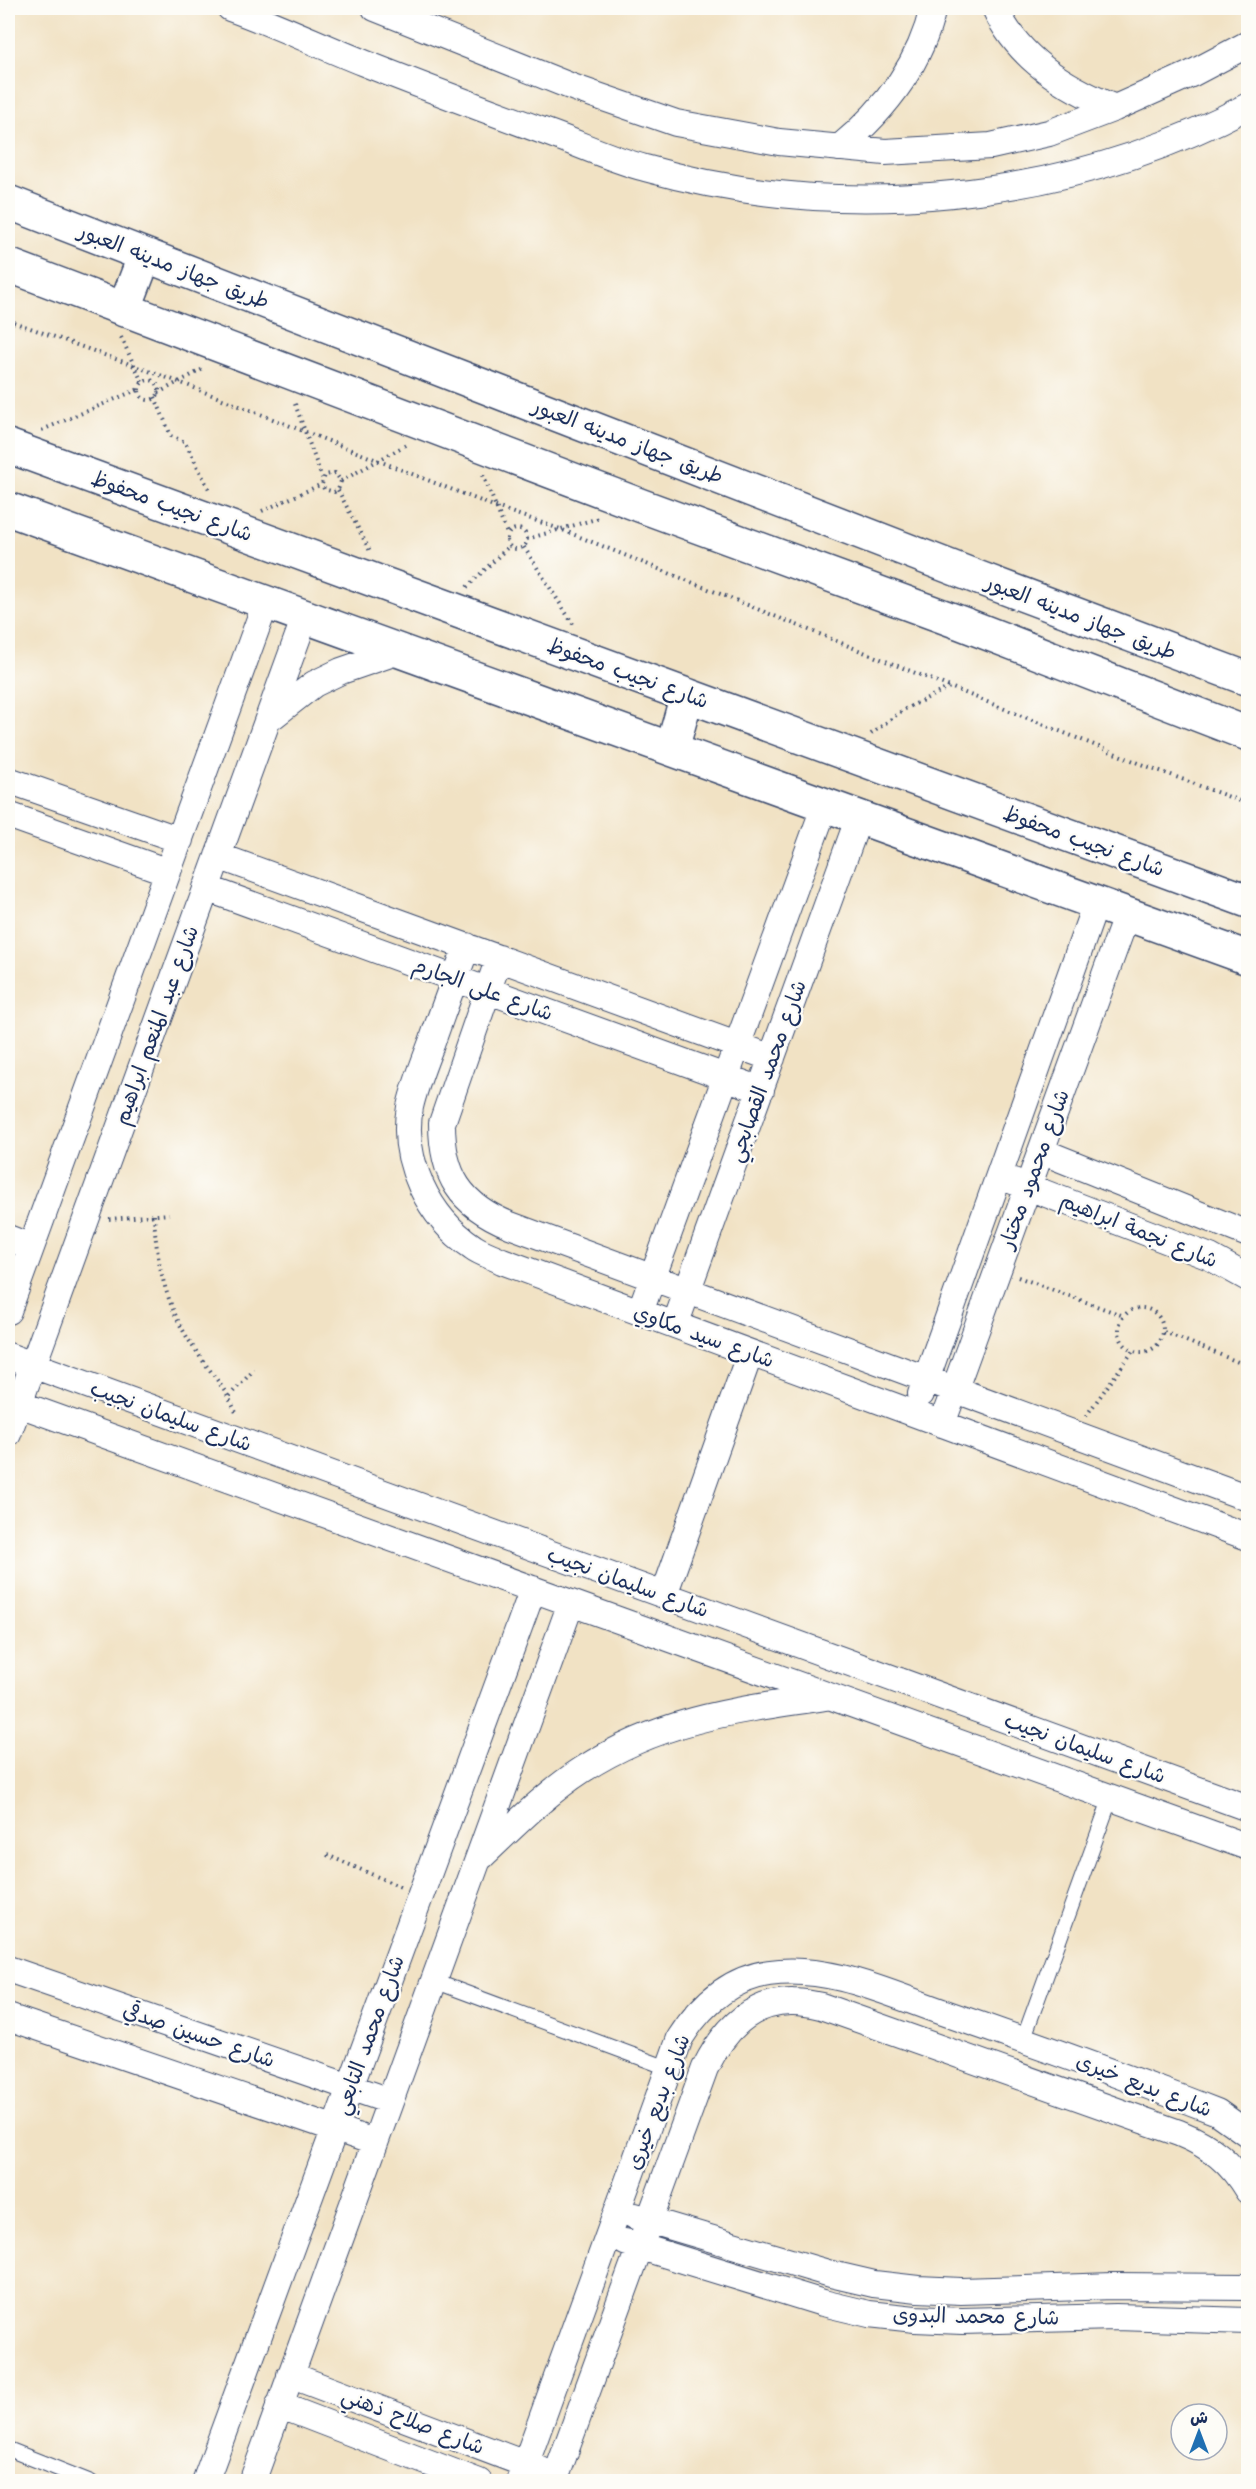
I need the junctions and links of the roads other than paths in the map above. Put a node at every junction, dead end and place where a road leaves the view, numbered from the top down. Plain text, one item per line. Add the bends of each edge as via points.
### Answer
1 (238, 8) edge
2 (375, 8) edge
3 (933, 8) edge
4 (994, 8) edge
5 (1248, 44) edge
6 (1248, 106) edge
7 (1115, 108) junction
8 (839, 148) junction
9 (8, 202) edge
10 (145, 255) junction
11 (8, 265) edge
12 (114, 307) junction
13 (8, 446) edge
14 (8, 509) edge
15 (979, 578) junction
16 (266, 602) junction
17 (305, 616) junction
18 (960, 623) junction
19 (399, 651) junction
20 (1246, 677) edge
21 (687, 695) junction
22 (267, 720) junction
23 (1248, 734) edge
24 (672, 749) junction
25 (8, 780) edge
26 (825, 805) junction
27 (8, 815) edge
28 (859, 817) junction
29 (180, 840) junction
30 (218, 856) junction
31 (168, 872) junction
32 (206, 888) junction
33 (1248, 901) edge
34 (1096, 903) junction
35 (1127, 914) junction
36 (467, 946) junction
37 (499, 958) junction
38 (1248, 958) edge
39 (455, 979) junction
40 (488, 991) junction
41 (738, 1045) junction
42 (772, 1058) junction
43 (726, 1077) junction
44 (760, 1090) junction
45 (1041, 1151) junction
46 (999, 1176) junction
47 (1028, 1186) junction
48 (1248, 1234) edge
49 (19, 1242) edge
50 (653, 1278) junction
51 (1248, 1278) edge
52 (688, 1291) junction
53 (8, 1311) edge
54 (640, 1312) junction
55 (675, 1325) junction
56 (750, 1353) junction
57 (8, 1356) edge
58 (864, 1356) junction
59 (32, 1365) junction
60 (927, 1380) junction
61 (954, 1390) junction
62 (852, 1391) junction
63 (13, 1402) edge
64 (914, 1414) junction
65 (1018, 1414) junction
66 (942, 1424) junction
67 (8, 1434) edge
68 (1008, 1448) junction
69 (1114, 1449) junction
70 (1102, 1483) junction
71 (1248, 1498) edge
72 (1248, 1538) edge
73 (523, 1544) junction
74 (521, 1585) junction
75 (664, 1595) junction
76 (571, 1603) junction
77 (830, 1696) junction
78 (1111, 1797) junction
79 (1248, 1808) edge
80 (1248, 1847) edge
81 (477, 1861) junction
82 (8, 1969) edge
83 (434, 1981) junction
84 (8, 2017) edge
85 (1023, 2040) junction
86 (668, 2068) junction
87 (349, 2087) junction
88 (390, 2101) junction
89 (334, 2129) junction
90 (1248, 2134) edge
91 (374, 2142) junction
92 (1248, 2191) edge
93 (617, 2211) junction
94 (649, 2220) junction
95 (608, 2236) junction
96 (640, 2246) junction
97 (1248, 2288) edge
98 (1248, 2321) edge
99 (290, 2374) junction
100 (279, 2405) junction
101 (8, 2449) edge
102 (522, 2473) edge
103 (560, 2480) edge
104 (91, 2481) edge
105 (205, 2481) edge
106 (252, 2481) edge
107 (479, 2481) edge

1 - 6 street via 365,63 643,168 774,193 850,199 1008,187 1111,163 1216,123
2 - 8 street via 575,88 676,123 779,142
3 - 8 street via 919,50 904,78 864,128
4 - 7 street via 1020,46 1048,73
5 - 7 street
7 - 8 street via 1049,133 991,146 885,152
9 - 10 main road, طريق جهاز مدينه العبور
10 - 12 main road
10 - 15 main road, طريق جهاز مدينه العبور
11 - 12 main road
12 - 18 main road
13 - 21 main road, شارع نجيب محفوظ
14 - 16 main road
15 - 18 main road
15 - 20 main road, طريق جهاز مدينه العبور
16 - 17 main road
16 - 29 street, شارع عبد المنعم ابراهيم
17 - 19 main road
17 - 22 street, شارع عبد المنعم ابراهيم
18 - 23 main road
19 - 22 street via 314,684
19 - 24 main road
21 - 24 main road
21 - 33 main road, شارع نجيب محفوظ
22 - 30 street, شارع عبد المنعم ابراهيم
24 - 26 main road
25 - 29 street
26 - 28 main road
26 - 41 street, شارع محمد القصابجي
27 - 31 street
28 - 34 main road
28 - 42 street, شارع محمد القصابجي
29 - 31 street, شارع عبد المنعم ابراهيم
30 - 32 street, شارع عبد المنعم ابراهيم
30 - 36 street, شارع على الجارم
31 - 49 street, شارع عبد المنعم ابراهيم
32 - 39 street, شارع على الجارم
32 - 59 street, شارع عبد المنعم ابراهيم
34 - 35 main road
34 - 46 street, شارع محمود مختار
35 - 38 main road
35 - 45 street, شارع محمود مختار
36 - 37 street, شارع على الجارم
36 - 39 street, شارع سيد مكاوي
37 - 40 street, شارع سيد مكاوي
37 - 41 street, شارع على الجارم
39 - 40 street, شارع على الجارم
39 - 54 street, شارع سيد مكاوي via 410,1109 409,1142 416,1173 429,1202 448,1227 473,1247
40 - 43 street, شارع على الجارم
40 - 50 street, شارع سيد مكاوي via 442,1123 442,1149 450,1174 474,1206 491,1217
41 - 42 street, شارع على الجارم
41 - 43 street, شارع محمد القصابجي
42 - 44 street, شارع محمد القصابجي
43 - 44 street, شارع على الجارم
43 - 50 street, شارع محمد القصابجي
44 - 52 street, شارع محمد القصابجي
45 - 47 street, شارع محمود مختار
45 - 48 street, شارع نجمة ابراهيم
46 - 47 street, شارع نجمة ابراهيم
46 - 60 street, شارع محمود مختار
47 - 51 street, شارع نجمة ابراهيم via 1210,1257
47 - 61 street, شارع محمود مختار
49 - 53 street, شارع عبد المنعم ابراهيم
50 - 52 street, شارع سيد مكاوي
50 - 54 street, شارع محمد القصابجي
52 - 55 street, شارع محمد القصابجي
52 - 58 street, شارع سيد مكاوي
54 - 55 street, شارع سيد مكاوي
55 - 56 street, شارع سيد مكاوي
56 - 62 street, شارع سيد مكاوي
56 - 75 street
57 - 59 street, شارع سليمان نجيب
58 - 60 street, شارع سيد مكاوي
58 - 62 street
59 - 63 street, شارع عبد المنعم ابراهيم
59 - 73 street, شارع سليمان نجيب
60 - 61 street, شارع سيد مكاوي
60 - 64 street, شارع محمود مختار
61 - 65 street, شارع سيد مكاوي
61 - 66 street, شارع محمود مختار
62 - 64 street, شارع سيد مكاوي
63 - 67 street, شارع عبد المنعم ابراهيم
63 - 74 street, شارع سليمان نجيب
64 - 66 street, شارع سيد مكاوي
65 - 68 street
65 - 69 street, شارع سيد مكاوي
66 - 68 street, شارع سيد مكاوي
68 - 70 street, شارع سيد مكاوي
69 - 70 street
69 - 71 street, شارع سيد مكاوي
70 - 72 street, شارع سيد مكاوي
73 - 74 street, شارع محمد التابعي
73 - 75 street, شارع سليمان نجيب
74 - 76 street, شارع سليمان نجيب
74 - 87 street, شارع محمد التابعي via 421,1896
75 - 79 street, شارع سليمان نجيب
76 - 77 street, شارع سليمان نجيب
76 - 81 street, شارع محمد التابعي
77 - 78 street, شارع سليمان نجيب
77 - 81 street via 721,1712 626,1745 582,1770 542,1800
78 - 80 street, شارع سليمان نجيب
78 - 85 lane
81 - 83 street, شارع محمد التابعي
82 - 87 street, شارع حسين صدقي
83 - 86 lane
83 - 88 street, شارع محمد التابعي
84 - 89 street
85 - 86 street, شارع بديع خيرى via 856,1983 797,1971 767,1973 739,1982 714,1997 680,2038
85 - 90 street, شارع بديع خيرى via 1217,2112
86 - 93 street, شارع بديع خيرى
87 - 88 street, شارع حسين صدقي
87 - 89 street, شارع محمد التابعي
88 - 91 street, شارع محمد التابعي
89 - 91 street
89 - 105 street, شارع محمد التابعي
91 - 99 street, شارع محمد التابعي
92 - 94 street, شارع بديع خيرى via 1221,2155 1201,2142 849,2014 793,2001 764,2007 738,2020 719,2041 705,2068
93 - 94 street, شارع محمد البدوى
93 - 95 street, شارع بديع خيرى
94 - 96 street, شارع بديع خيرى
94 - 97 street, شارع محمد البدوى via 831,2274 918,2289
95 - 96 street, شارع محمد البدوى
95 - 102 street, شارع بديع خيرى
96 - 98 street, شارع محمد البدوى via 823,2303 892,2317 962,2321 1116,2317
96 - 103 street, شارع بديع خيرى
99 - 100 street, شارع محمد التابعي
99 - 102 street, شارع صلاح ذهني
100 - 106 street, شارع محمد التابعي
100 - 107 street, شارع صلاح ذهني
101 - 104 lane
102 - 103 street, شارع صلاح ذهني

